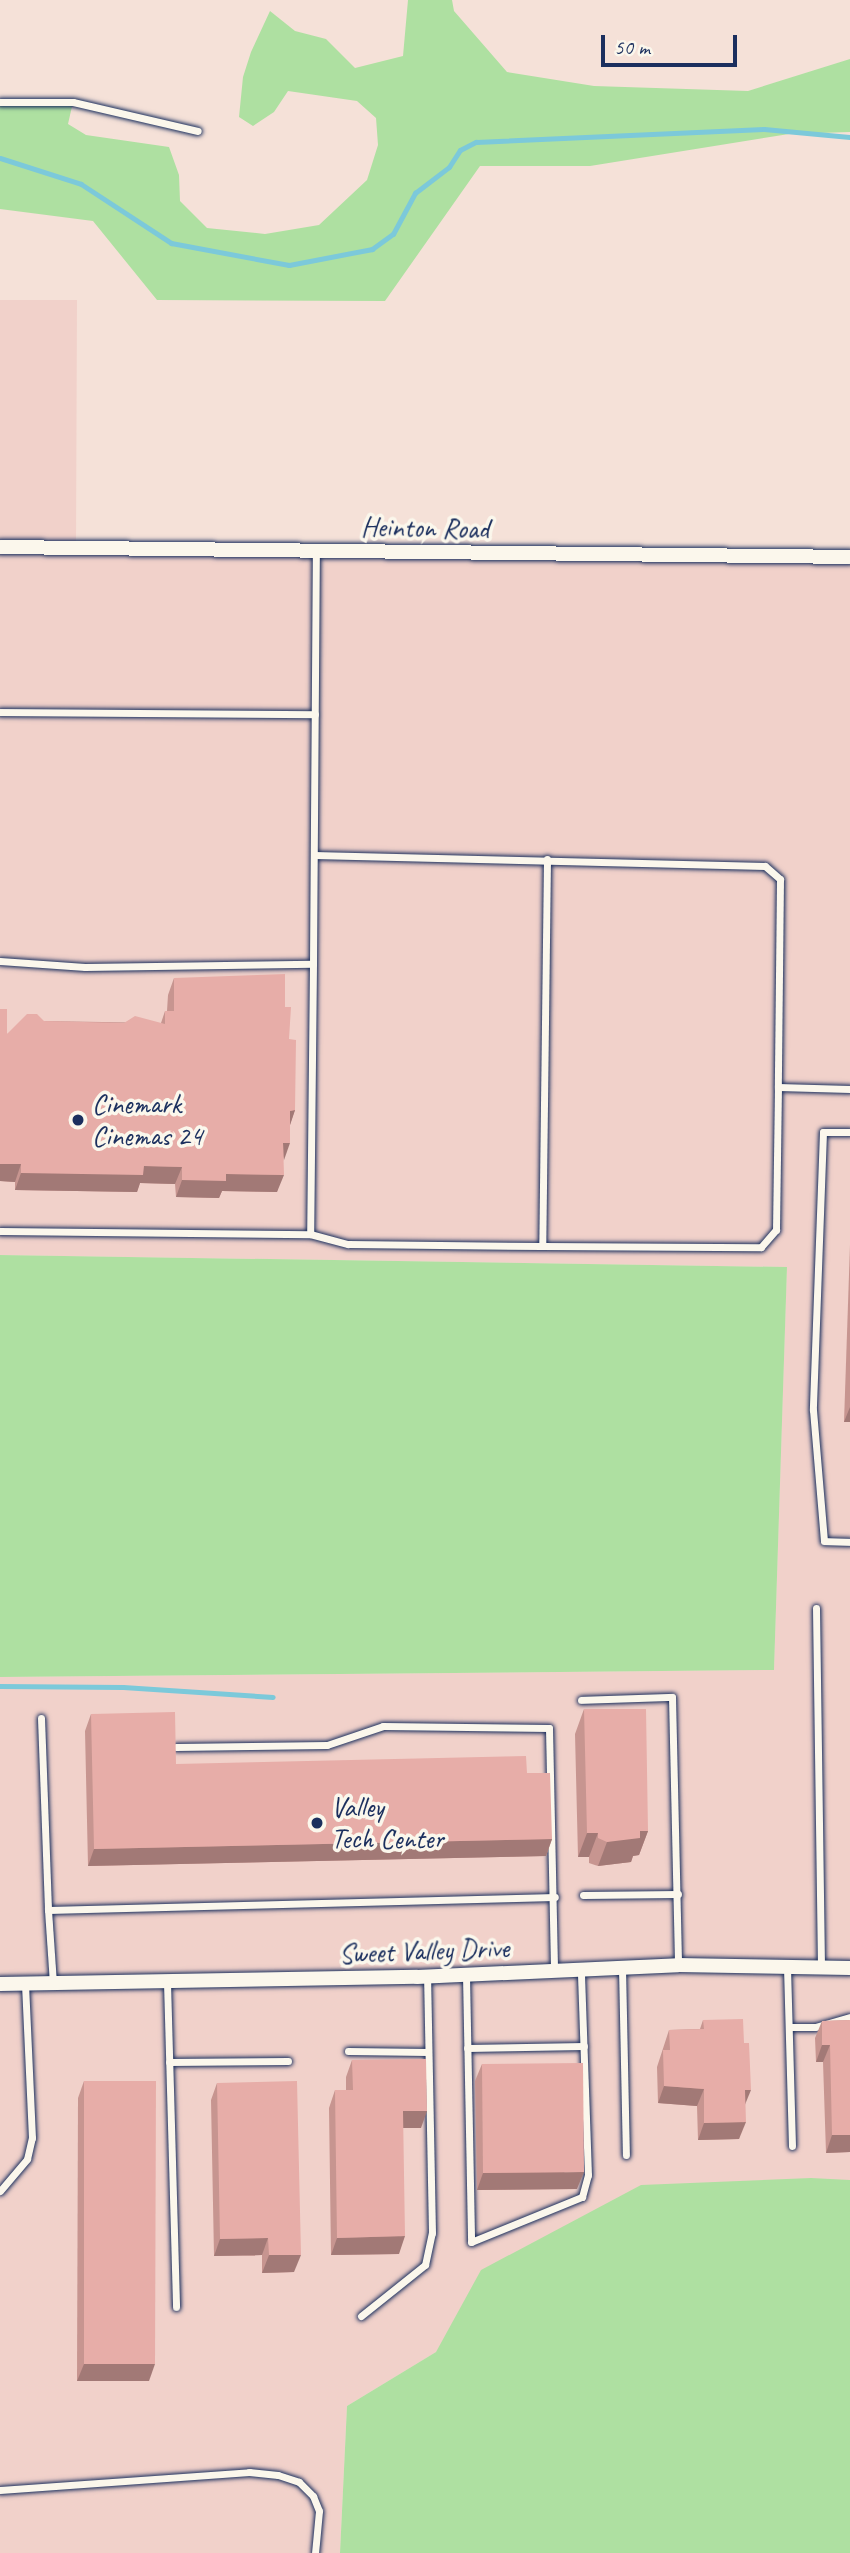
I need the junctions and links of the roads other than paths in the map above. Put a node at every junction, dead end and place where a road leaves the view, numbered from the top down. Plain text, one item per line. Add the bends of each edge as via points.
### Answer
1 (0, 102) edge
2 (198, 131) dead end
3 (0, 547) edge
4 (316, 551) junction
5 (850, 557) edge
6 (0, 712) edge
7 (315, 714) junction
8 (313, 855) junction
9 (547, 859) junction
10 (0, 961) edge
11 (313, 964) junction
12 (778, 1087) junction
13 (850, 1089) edge
14 (850, 1132) edge
15 (0, 1231) edge
16 (310, 1234) junction
17 (542, 1246) junction
18 (850, 1542) edge
19 (816, 1608) dead end
20 (581, 1700) dead end
21 (41, 1718) dead end
22 (176, 1747) edge
23 (678, 1894) junction
24 (583, 1895) dead end
25 (555, 1898) junction
26 (48, 1910) junction
27 (678, 1965) junction
28 (787, 1967) junction
29 (821, 1967) junction
30 (622, 1968) junction
31 (850, 1968) edge
32 (581, 1970) junction
33 (554, 1971) junction
34 (466, 1975) junction
35 (426, 1976) junction
36 (167, 1981) junction
37 (53, 1983) junction
38 (0, 1984) edge
39 (25, 1984) junction
40 (850, 2017) edge
41 (789, 2027) junction
42 (584, 2046) junction
43 (467, 2048) junction
44 (348, 2052) dead end
45 (428, 2052) junction
46 (288, 2061) dead end
47 (169, 2063) junction
48 (792, 2146) dead end
49 (626, 2155) dead end
50 (0, 2191) edge
51 (176, 2307) dead end
52 (361, 2316) dead end
53 (0, 2490) edge
54 (315, 2553) edge

1 - 2 lane via 73,102
3 - 4 street, Heinton Road
4 - 5 street, Heinton Road
4 - 7 lane
6 - 7 lane
7 - 8 lane
8 - 9 lane
8 - 11 lane
9 - 12 lane via 755,863 777,873
9 - 17 lane
10 - 11 lane via 85,967
11 - 16 lane
12 - 13 lane
12 - 17 lane via 776,1230 761,1247
14 - 18 lane via 823,1132 814,1410 824,1541
15 - 16 lane
16 - 17 lane via 348,1244
19 - 29 lane
20 - 23 lane via 673,1697
21 - 26 lane
22 - 25 lane via 327,1745 383,1726 550,1728
23 - 24 lane
23 - 27 lane
25 - 26 lane
25 - 33 lane
26 - 37 lane
27 - 28 street, Sweet Valley Drive
27 - 30 street, Sweet Valley Drive
28 - 29 street, Sweet Valley Drive
28 - 41 lane
29 - 31 street, Sweet Valley Drive
30 - 32 street, Sweet Valley Drive
30 - 49 lane
32 - 33 street, Sweet Valley Drive
32 - 42 lane
33 - 34 street, Sweet Valley Drive
34 - 35 street, Sweet Valley Drive
34 - 43 lane
35 - 36 street, Sweet Valley Drive
35 - 45 lane
36 - 37 street, Sweet Valley Drive
36 - 47 lane
37 - 39 street, Sweet Valley Drive
38 - 39 street, Sweet Valley Drive
39 - 50 lane via 32,2138 27,2159
40 - 41 lane
41 - 48 lane
42 - 43 lane
42 - 43 lane via 589,2175 582,2197 471,2242
44 - 45 lane
45 - 52 lane via 432,2233 425,2265
46 - 47 lane
47 - 51 lane
53 - 54 lane via 249,2472 278,2475 299,2482 313,2496 319,2511

